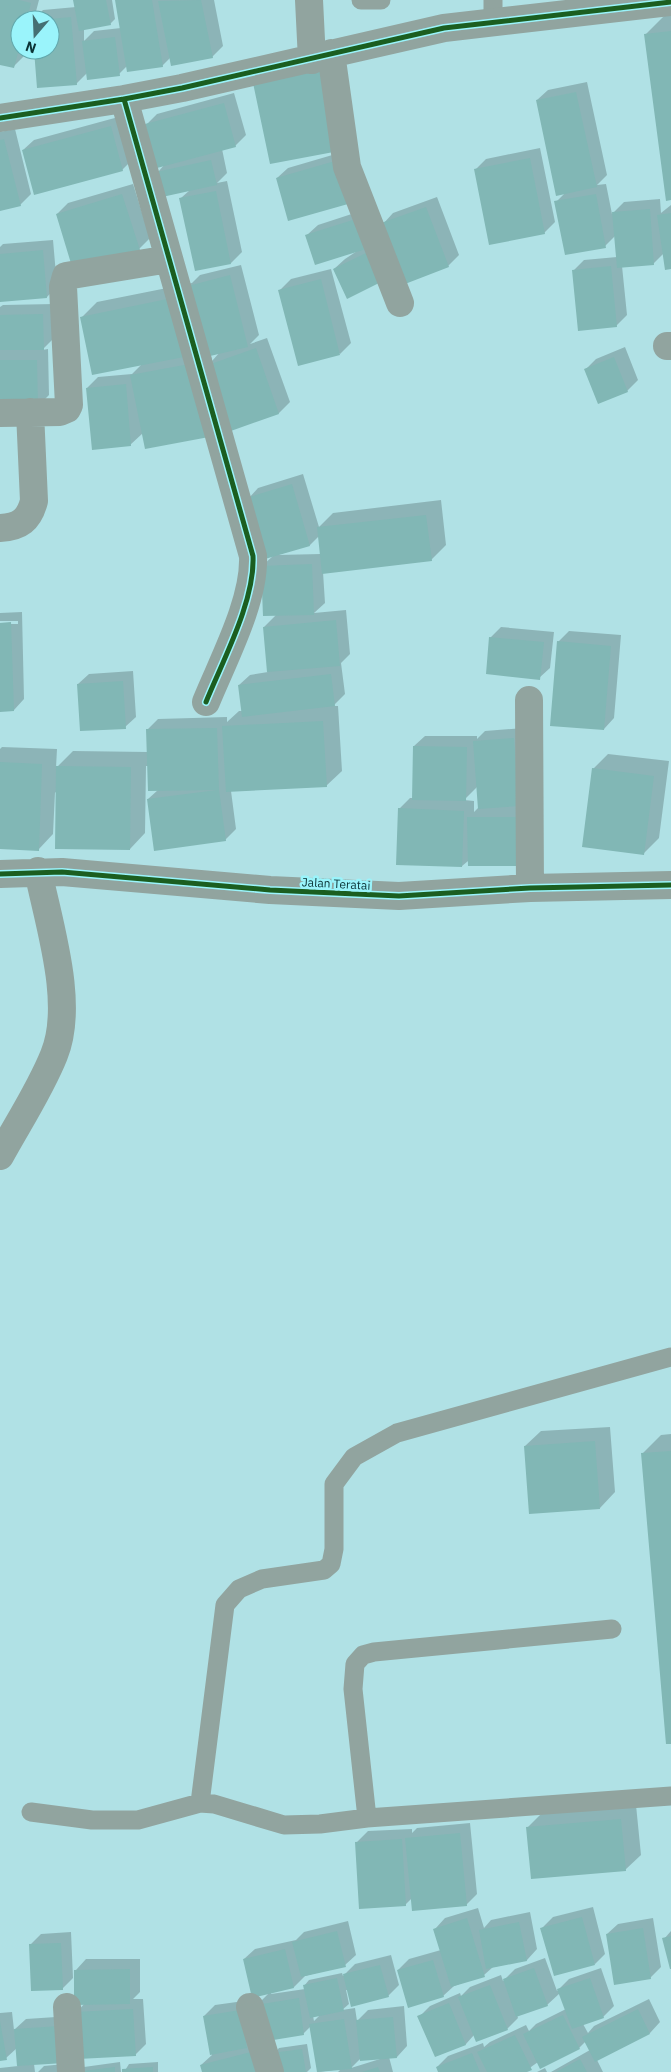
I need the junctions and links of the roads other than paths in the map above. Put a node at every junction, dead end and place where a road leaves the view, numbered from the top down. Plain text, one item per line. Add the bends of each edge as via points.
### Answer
1 (309, 0) edge
2 (361, 0) edge
3 (381, 0) edge
4 (671, 2) edge
5 (493, 11) edge
6 (321, 57) junction
7 (124, 99) junction
8 (0, 118) edge
9 (169, 259) junction
10 (400, 303) dead end
11 (0, 412) edge
12 (30, 412) junction
13 (0, 528) edge
14 (529, 700) dead end
15 (206, 702) dead end
16 (38, 872) junction
17 (0, 874) edge
18 (671, 884) edge
19 (530, 888) junction
20 (0, 1156) edge
21 (671, 1357) edge
22 (612, 1629) dead end
23 (671, 1796) edge
24 (200, 1803) junction
25 (31, 1812) dead end
26 (367, 1818) junction
27 (67, 2007) dead end
28 (250, 2007) dead end
29 (71, 2072) edge
30 (270, 2072) edge

1 - 6 street
2 - 3 lane
4 - 5 street
5 - 6 street via 444,28
6 - 7 street
6 - 10 street via 347,167
7 - 8 street
7 - 9 street
9 - 12 street via 66,276 63,286 70,401 64,411
9 - 15 street via 253,556 254,570 246,602
11 - 12 street
12 - 13 street via 34,501 30,515 20,524
14 - 19 street
16 - 17 street, Jalan Teratai
16 - 19 street, Jalan Teratai via 351,895 399,896
16 - 20 street via 63,995 62,1018 54,1055
18 - 19 street, Jalan Teratai
21 - 24 lane via 397,1433 354,1457 334,1484 331,1564 324,1570 262,1579 239,1589 225,1605
22 - 26 lane via 374,1652 357,1659 354,1689
23 - 26 lane
24 - 25 lane via 138,1820 92,1820
24 - 26 lane via 214,1804 284,1825
27 - 29 street
28 - 30 street

